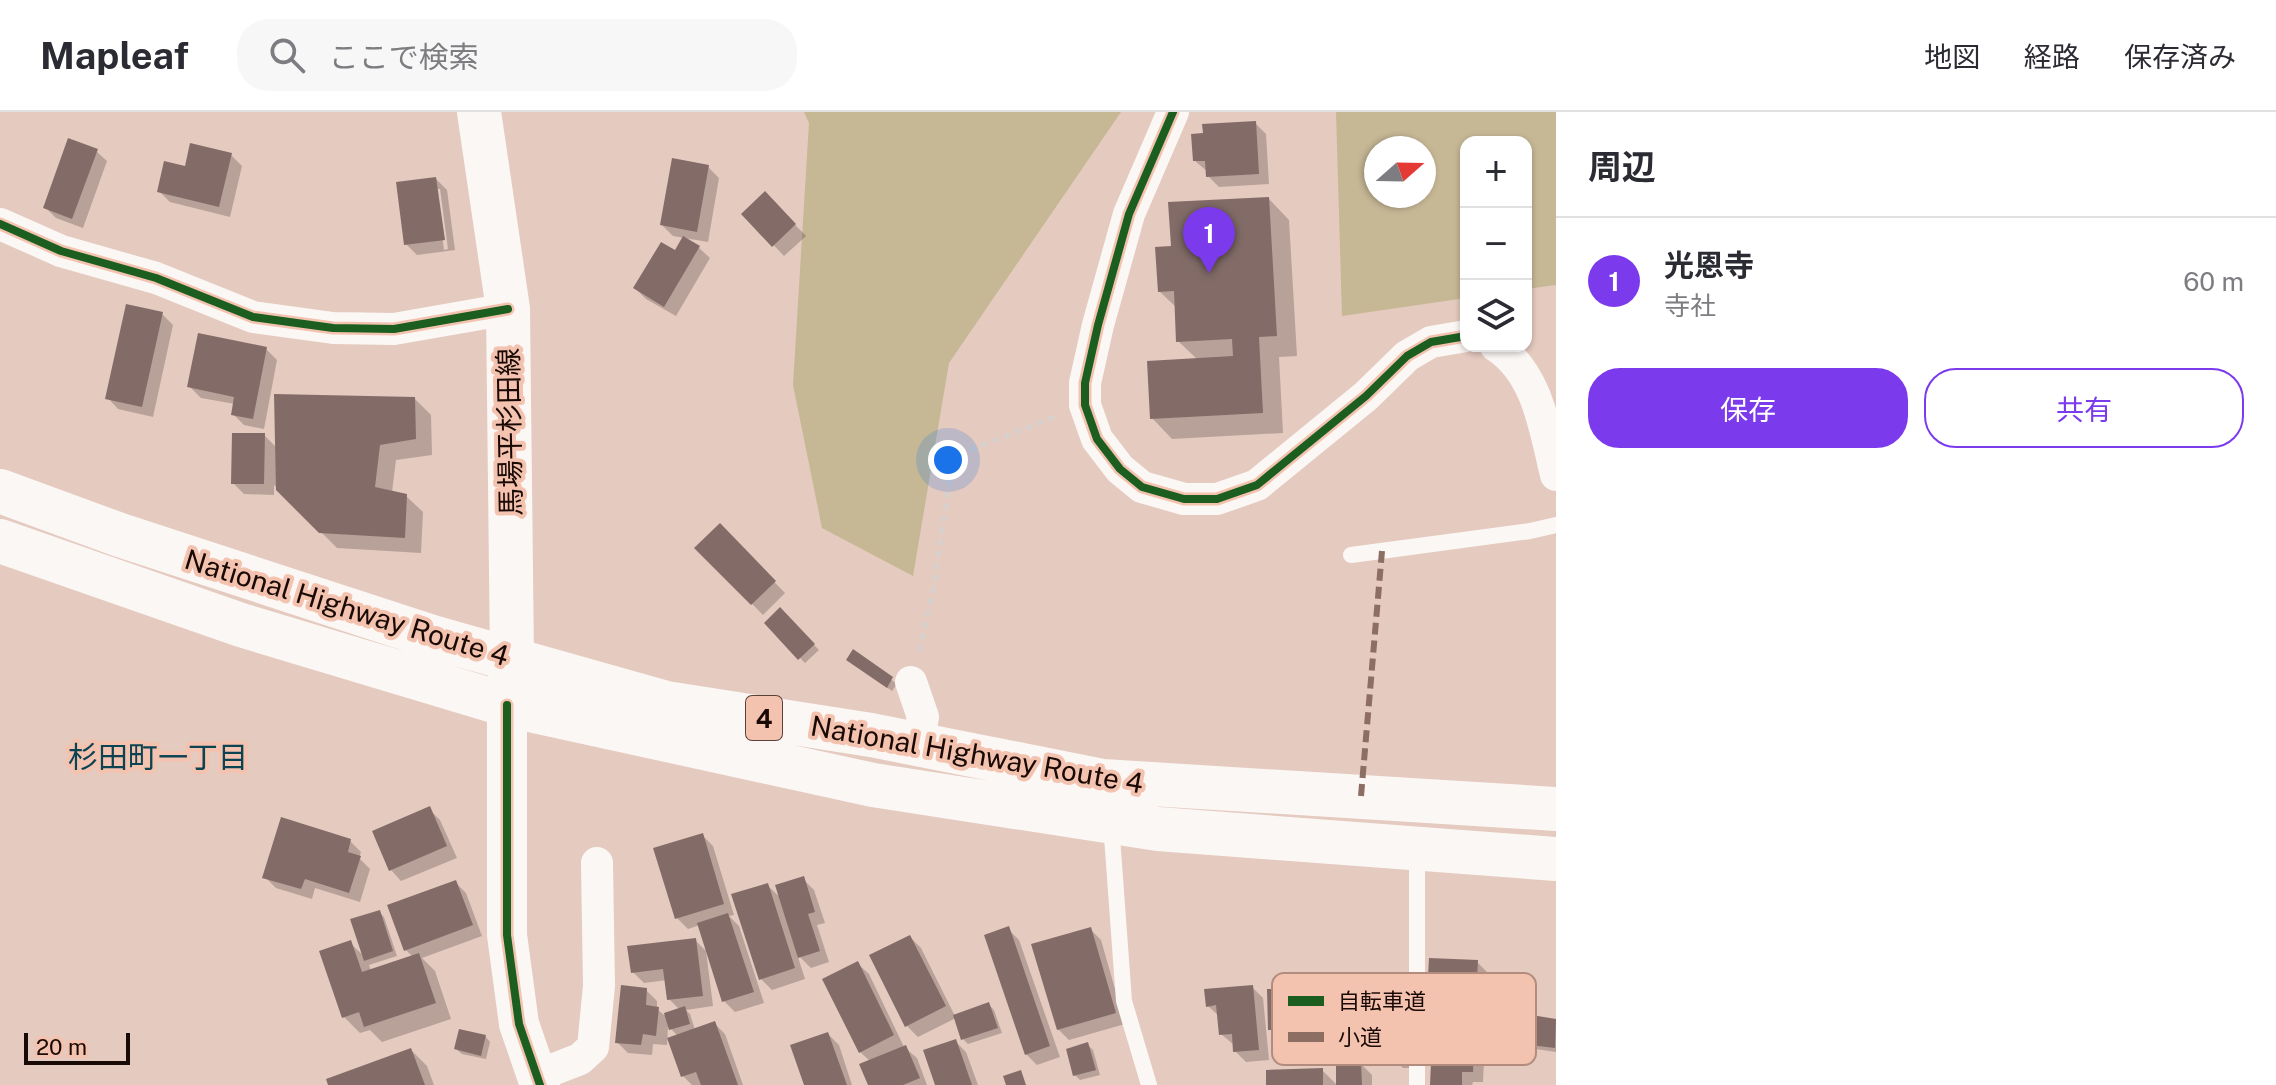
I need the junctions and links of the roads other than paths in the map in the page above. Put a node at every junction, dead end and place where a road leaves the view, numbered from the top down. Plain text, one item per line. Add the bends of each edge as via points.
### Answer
1 (479, 112) edge
2 (1173, 112) edge
3 (0, 224) edge
4 (508, 309) junction
5 (1460, 337) edge
6 (1503, 352) edge
7 (1556, 475) edge
8 (0, 491) edge
9 (1556, 525) edge
10 (0, 541) edge
11 (1351, 555) dead end
12 (512, 659) junction
13 (911, 682) road end
14 (507, 705) junction
15 (918, 744) junction
16 (1556, 809) edge
17 (1111, 822) junction
18 (1417, 849) junction
19 (1556, 859) edge
20 (597, 863) dead end
21 (1417, 973) edge
22 (539, 1081) edge
23 (1149, 1085) edge

1 - 4 main road, 馬場平杉田線
2 - 5 street via 1129,214 1085,383 1085,405 1097,439 1142,487 1184,499 1217,499 1257,485 1407,356 1431,342
3 - 4 street via 61,251 156,278 253,317 333,328 394,329
4 - 12 main road, 馬場平杉田線
6 - 7 street via 1527,377
8 - 12 main road, National Highway Route 4 / 4 via 120,535
9 - 11 lane
10 - 14 main road, National Highway Route 4 / 4 via 241,625
12 - 14 main road, 馬場平杉田線
12 - 15 main road, National Highway Route 4 / 4 via 666,703
13 - 15 street via 923,717
14 - 17 main road, National Highway Route 4 / 4 via 873,785
14 - 22 street via 507,935 519,1024
15 - 16 main road, National Highway Route 4 / 4 via 1103,781
17 - 18 main road, National Highway Route 4 / 4
17 - 23 lane via 1124,1001
18 - 19 main road, National Highway Route 4 / 4
18 - 21 lane
20 - 22 street via 599,986 593,1047

